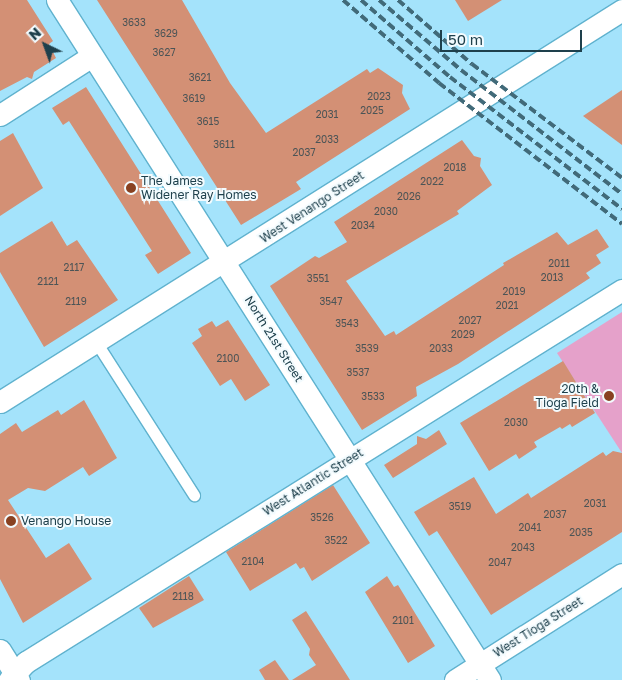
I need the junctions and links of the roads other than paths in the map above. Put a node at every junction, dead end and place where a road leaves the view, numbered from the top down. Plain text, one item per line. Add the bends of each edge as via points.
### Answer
1 (57, 0) edge
2 (616, 12) edge
3 (92, 56) junction
4 (0, 115) edge
5 (225, 262) junction
6 (622, 290) edge
7 (96, 342) junction
8 (0, 402) edge
9 (350, 458) junction
10 (194, 494) dead end
11 (622, 574) edge
12 (0, 650) edge
13 (485, 672) edge
14 (14, 678) edge
15 (455, 680) edge

1 - 3 street, North 21st Street
2 - 5 street, West Venango Street
3 - 4 street
3 - 5 street, North 21st Street
5 - 7 street, West Venango Street
5 - 9 street, North 21st Street
6 - 9 street, West Atlantic Street
7 - 8 street, West Venango Street
7 - 10 lane
9 - 13 street, North 21st Street
9 - 14 street, West Atlantic Street via 26,662
11 - 13 street, West Tioga Street
12 - 14 street
13 - 15 street, West Tioga Street

